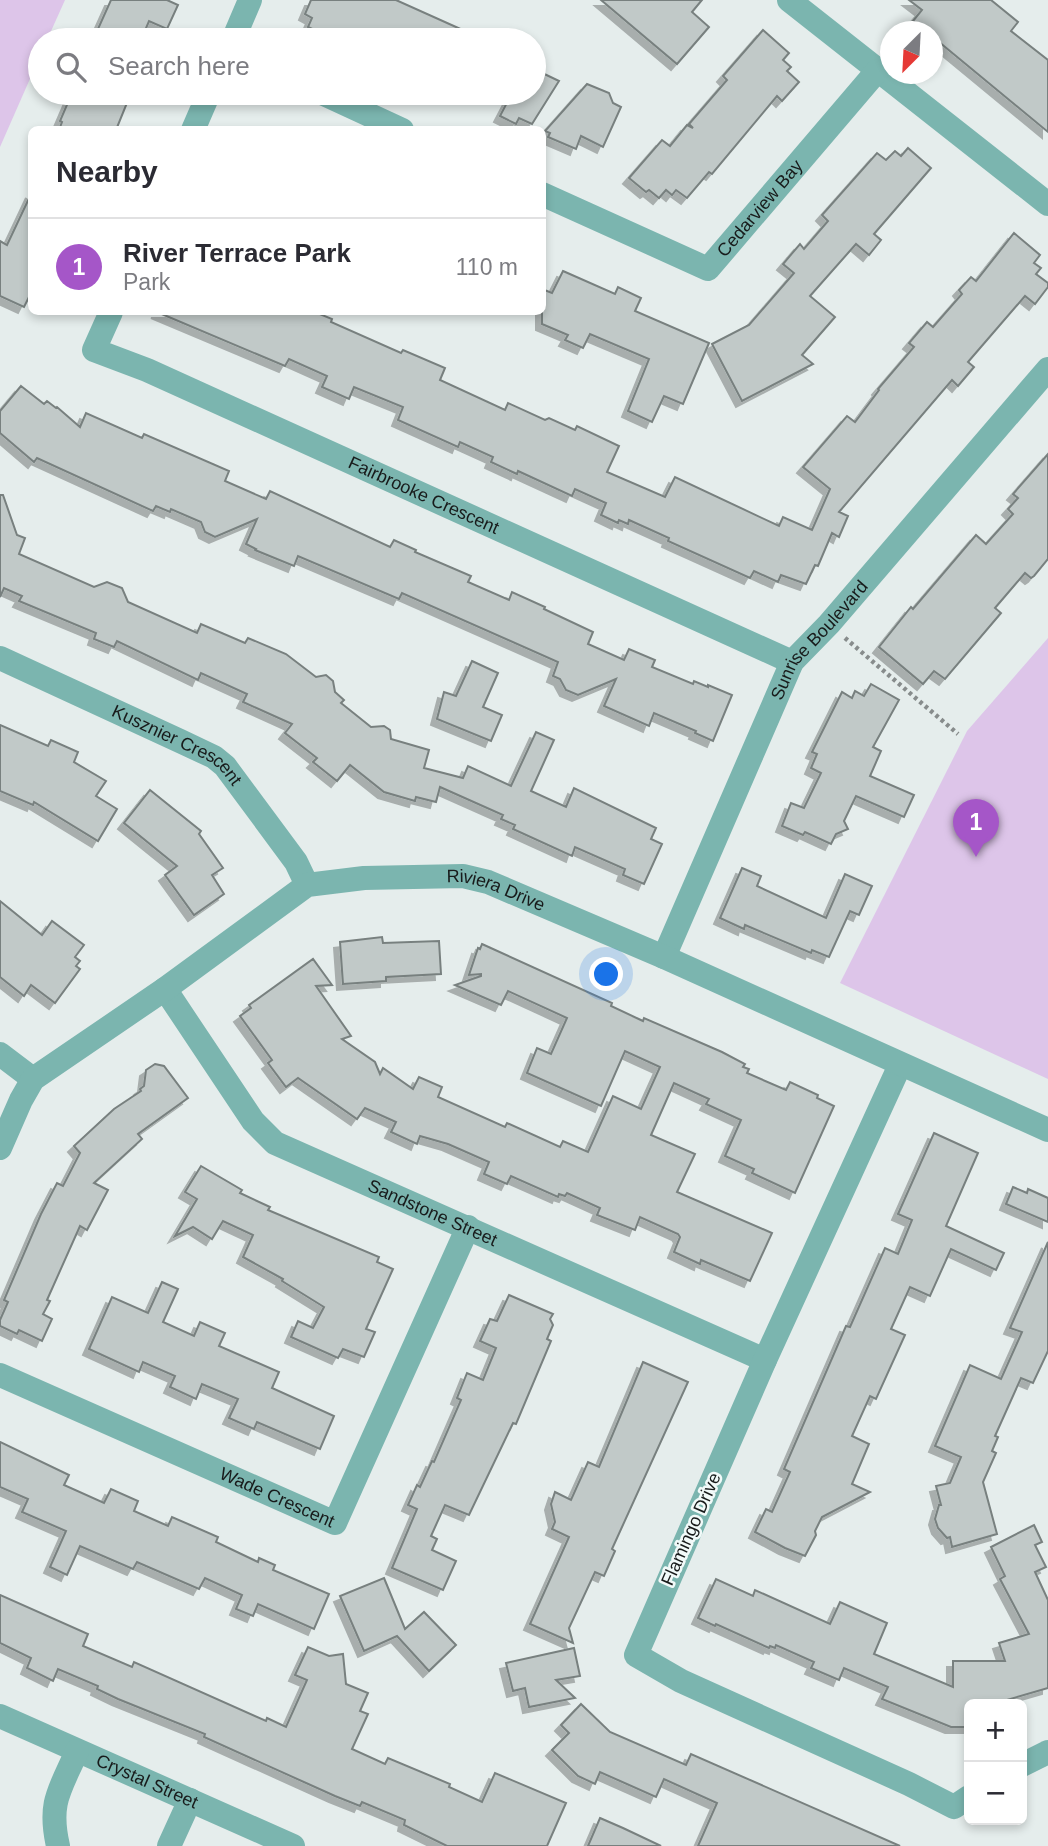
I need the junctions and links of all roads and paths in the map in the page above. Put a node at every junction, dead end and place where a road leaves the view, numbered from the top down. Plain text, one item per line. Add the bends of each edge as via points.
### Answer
1 (250, 0) edge
2 (789, 0) edge
3 (238, 28) edge
4 (877, 71) junction
5 (203, 105) edge
6 (348, 105) edge
7 (194, 126) edge
8 (393, 126) edge
9 (546, 196) edge
10 (1048, 204) edge
11 (110, 315) edge
12 (1048, 369) edge
13 (829, 624) junction
14 (0, 658) edge
15 (792, 662) junction
16 (958, 734) dead end
17 (307, 885) junction
18 (664, 957) junction
19 (165, 989) junction
20 (0, 1054) edge
21 (900, 1065) junction
22 (33, 1079) junction
23 (1048, 1130) edge
24 (0, 1148) edge
25 (468, 1227) junction
26 (765, 1360) junction
27 (0, 1376) edge
28 (0, 1716) edge
29 (77, 1751) junction
30 (1048, 1752) edge
31 (1027, 1762) edge
32 (190, 1800) junction
33 (964, 1800) edge
34 (58, 1846) edge
35 (169, 1846) edge
36 (293, 1846) edge

1 - 3 street
2 - 4 street
4 - 9 street, Cedarview Bay via 708,269
4 - 10 street
5 - 7 street
6 - 8 street
11 - 15 street, Fairbrooke Crescent via 94,350
12 - 13 street, Sunrise Boulevard
13 - 15 street, Sunrise Boulevard
13 - 16 path
14 - 17 street, Kusznier Crescent via 214,757 296,862
15 - 18 street, Sunrise Boulevard
17 - 18 street, Riviera Drive via 364,878 476,877
17 - 19 street, Riviera Drive
18 - 21 street, Riviera Drive
19 - 22 street, Riviera Drive
19 - 25 street, Sandstone Street via 253,1121 275,1143
20 - 22 street
21 - 23 street, Riviera Drive
21 - 26 street, Flamingo Drive
22 - 24 street, Riviera Drive
25 - 26 street, Sandstone Street
25 - 27 street, Wade Crescent via 335,1523
26 - 33 street, Flamingo Drive via 636,1655 681,1681 944,1803 954,1807
28 - 29 street, Crystal Street
29 - 32 street, Crystal Street
29 - 34 street via 54,1804 52,1822
30 - 31 street
32 - 35 street
32 - 36 street, Crystal Street

